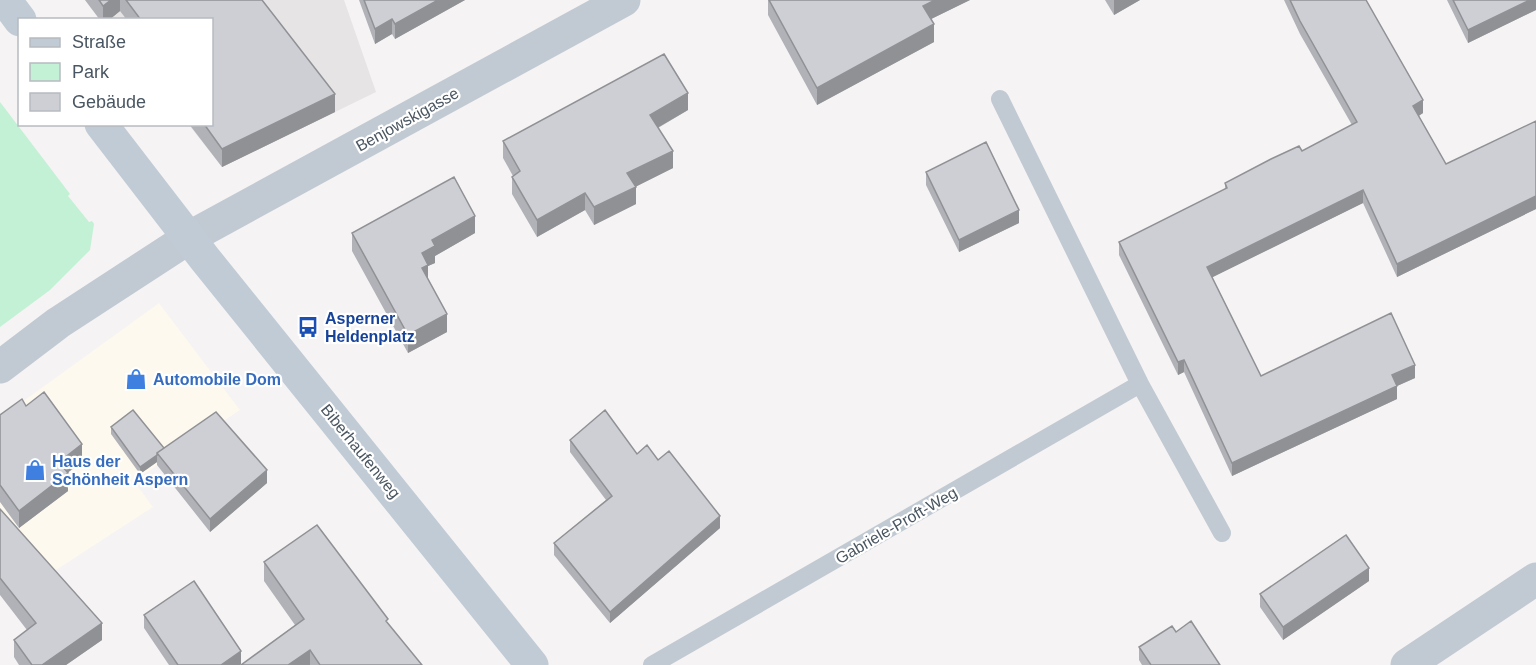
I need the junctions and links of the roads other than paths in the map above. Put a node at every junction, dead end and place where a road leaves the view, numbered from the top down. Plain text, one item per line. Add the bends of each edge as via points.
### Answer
1 (4, 0) edge
2 (624, 0) edge
3 (18, 18) edge
4 (999, 99) dead end
5 (103, 126) edge
6 (190, 237) junction
7 (0, 367) edge
8 (1140, 384) junction
9 (1222, 533) dead end
10 (1536, 579) edge
11 (532, 665) edge
12 (652, 665) edge
13 (1407, 665) edge

1 - 3 main road
2 - 6 street, Benjowskigasse
4 - 8 lane
5 - 6 main road
6 - 7 street via 58,323
6 - 11 main road, Biberhaufenweg
8 - 9 lane
8 - 12 lane, Gabriele-Proft-Weg
10 - 13 street

